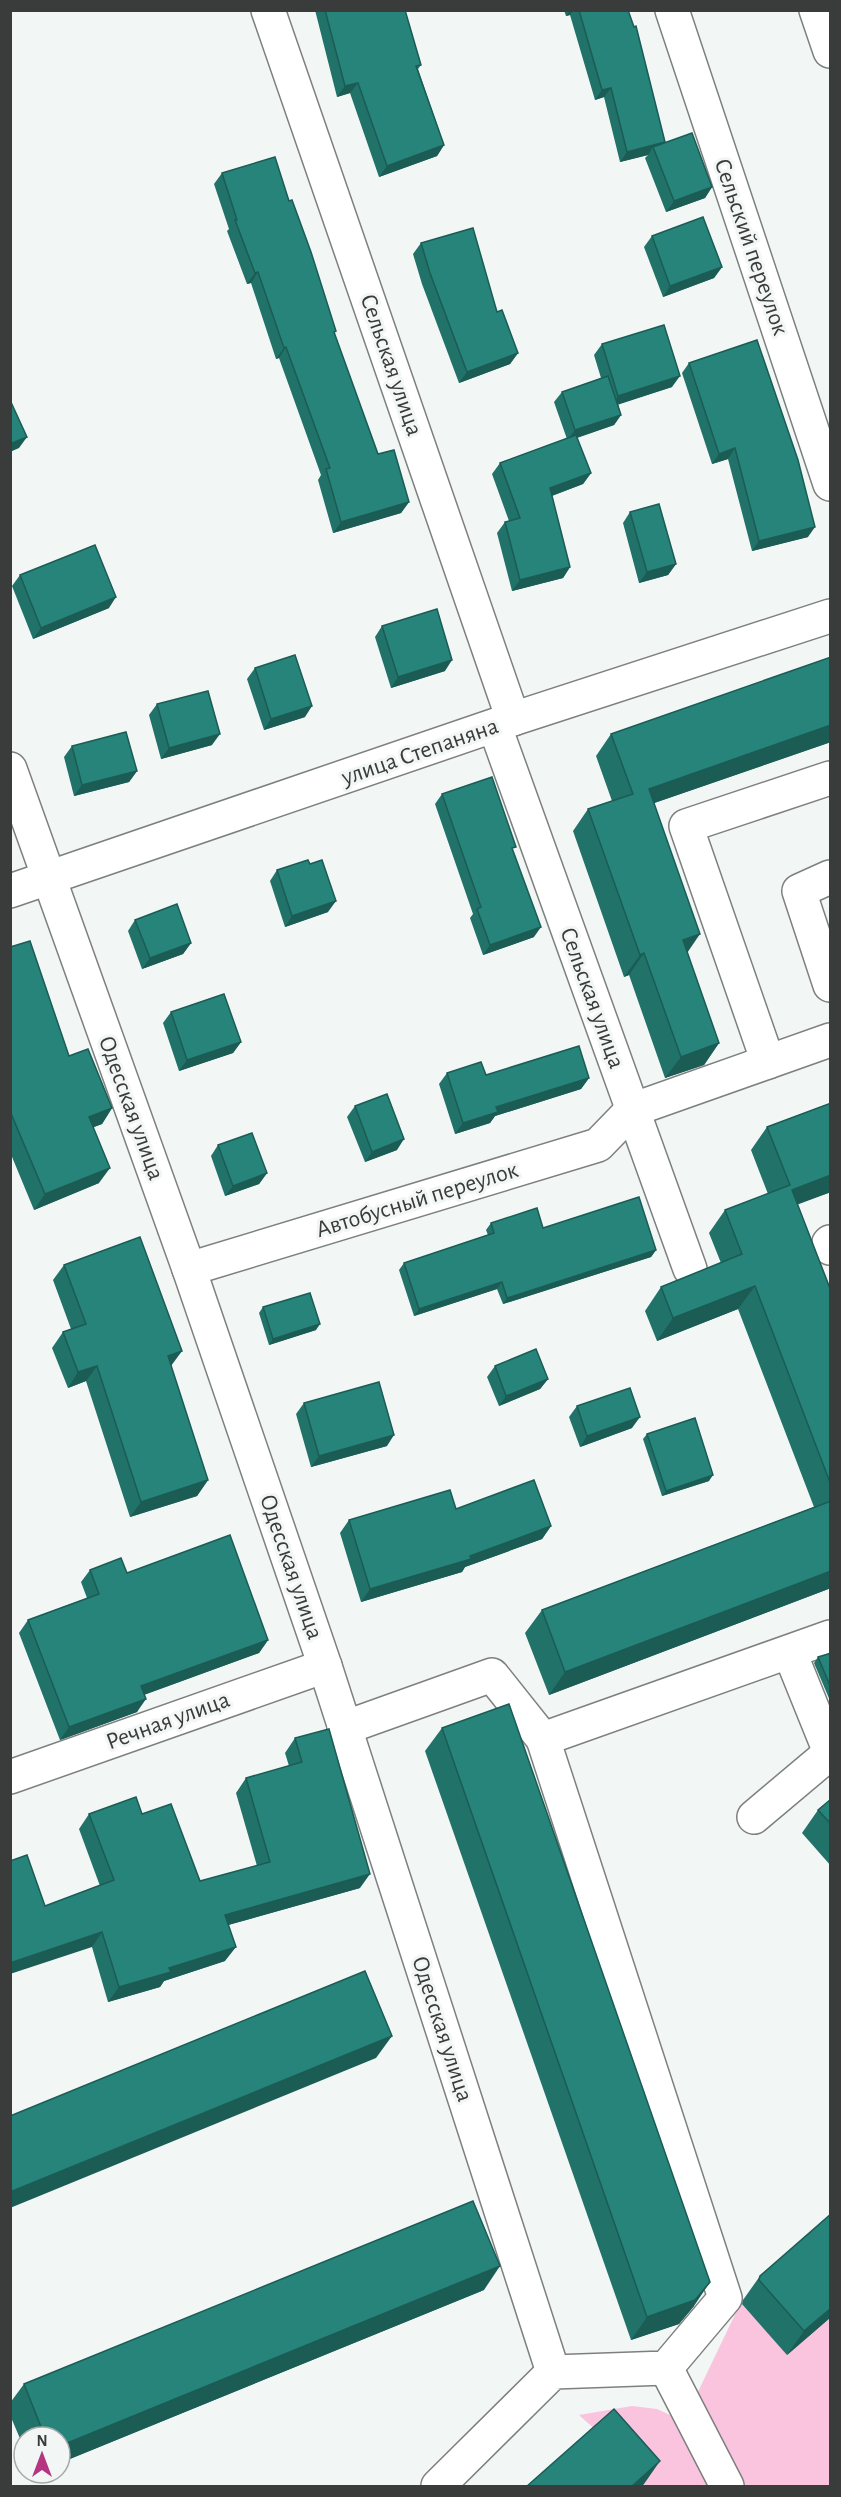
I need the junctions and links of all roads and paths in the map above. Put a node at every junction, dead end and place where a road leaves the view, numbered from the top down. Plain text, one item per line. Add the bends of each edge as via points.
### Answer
1 (268, 10) edge
2 (672, 10) edge
3 (816, 10) edge
4 (831, 51) edge
5 (831, 484) edge
6 (831, 616) edge
7 (504, 723) junction
8 (10, 769) edge
9 (831, 778) edge
10 (831, 877) edge
11 (48, 879) junction
12 (10, 891) edge
13 (831, 986) edge
14 (831, 1040) edge
15 (768, 1062) junction
16 (632, 1110) junction
17 (831, 1242) edge
18 (831, 1248) edge
19 (189, 1269) junction
20 (690, 1269) dead end
21 (831, 1637) edge
22 (790, 1653) junction
23 (325, 1666) junction
24 (344, 1728) junction
25 (543, 1739) junction
26 (831, 1753) edge
27 (10, 1777) edge
28 (754, 1817) dead end
29 (666, 2368) junction
30 (553, 2372) junction
31 (438, 2487) edge
32 (727, 2487) edge

1 - 7 street, Сельская улица
2 - 5 street, Сельский переулок
3 - 4 street
6 - 7 street, улица Степаняна
7 - 11 street, улица Степаняна
7 - 16 street, Сельская улица
8 - 11 street, Одесская улица
9 - 15 street via 686,826
10 - 13 street via 799,891
11 - 12 street, улица Степаняна
11 - 19 street, Одесская улица
14 - 15 street
15 - 16 street
16 - 19 street, Автобусный переулок via 598,1145
16 - 20 street, Сельская улица
17 - 18 street
19 - 23 street, Одесская улица
21 - 22 street
22 - 25 street
22 - 26 street
23 - 24 street, Одесская улица
23 - 27 street, Речная улица
24 - 25 street via 492,1675
24 - 30 street, Одесская улица
25 - 29 street via 725,2298
26 - 28 street
29 - 30 street
29 - 32 street
30 - 31 street

